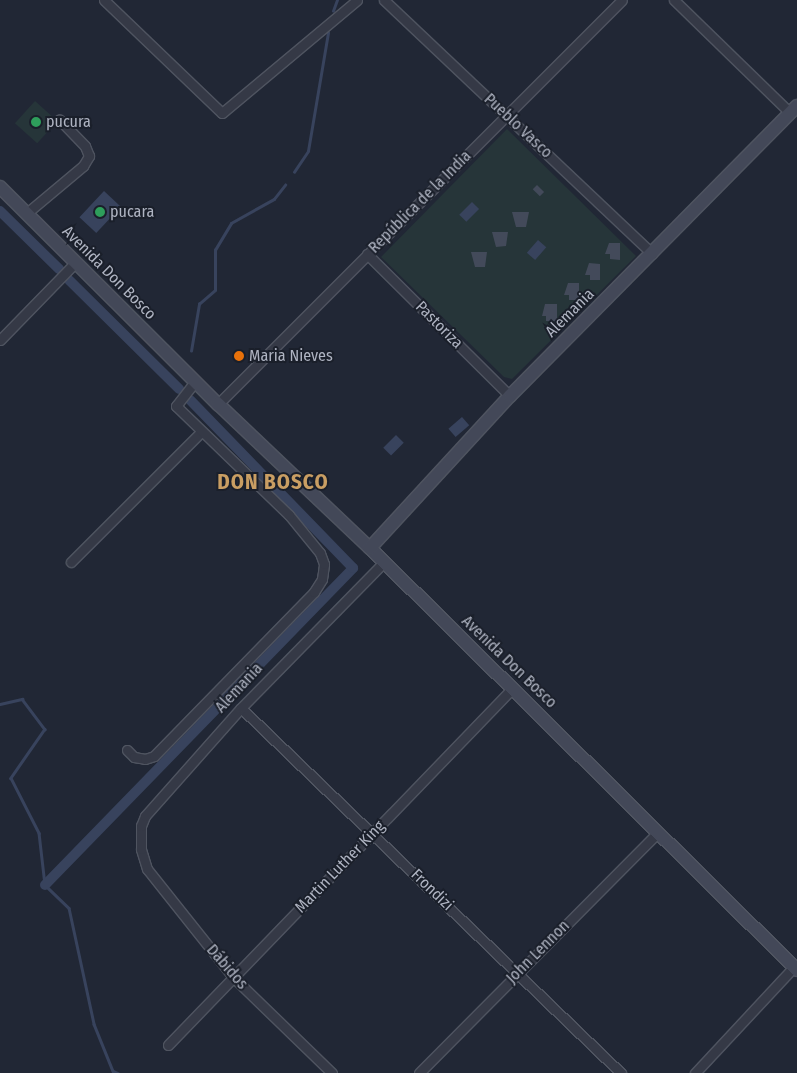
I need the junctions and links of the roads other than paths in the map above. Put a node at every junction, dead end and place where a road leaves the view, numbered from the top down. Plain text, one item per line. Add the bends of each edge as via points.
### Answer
1 (104, 0) edge
2 (357, 0) edge
3 (384, 0) edge
4 (622, 0) edge
5 (674, 0) edge
6 (794, 109) edge
7 (508, 114) junction
8 (59, 119) dead end
9 (0, 187) edge
10 (28, 212) junction
11 (652, 253) junction
12 (368, 254) junction
13 (75, 263) junction
14 (0, 340) edge
15 (195, 382) junction
16 (510, 396) junction
17 (218, 404) junction
18 (201, 432) junction
19 (370, 548) junction
20 (71, 562) dead end
21 (384, 562) junction
22 (513, 688) junction
23 (241, 708) junction
24 (127, 750) dead end
25 (658, 832) junction
26 (373, 833) junction
27 (141, 848) joint
28 (796, 969) edge
29 (518, 973) junction
30 (233, 977) junction
31 (168, 1045) dead end
32 (332, 1073) edge
33 (419, 1073) edge
34 (621, 1073) edge
35 (695, 1073) edge

1 - 2 street via 222,114
3 - 7 street, Pueblo Vasco
4 - 7 street, República de la India
5 - 6 street
6 - 11 main road, Alemania
7 - 11 street, Pueblo Vasco
7 - 12 street, República de la India
8 - 10 street via 85,146 89,156 83,166
9 - 10 main road, Avenida Don Bosco
10 - 13 main road, Avenida Don Bosco
11 - 16 main road, Alemania
12 - 16 street, Pastoriza
12 - 17 street, República de la India
13 - 14 street
13 - 15 main road, Avenida Don Bosco
15 - 17 main road, Avenida Don Bosco
15 - 18 street via 176,406
16 - 19 main road, Alemania
17 - 19 main road, Avenida Don Bosco
18 - 20 street
18 - 24 street, Alemania via 289,515 320,553 324,564 322,579 314,592 154,756 145,759 134,757
19 - 21 main road, Avenida Don Bosco
21 - 22 main road, Avenida Don Bosco
21 - 23 street, Alemania
22 - 25 main road, Avenida Don Bosco
22 - 26 street, Martin Luther King
23 - 26 street, Frondizi
23 - 27 street, Alemania via 145,816
25 - 28 main road, Avenida Don Bosco
25 - 29 street, John Lennon
26 - 29 street, Frondizi
26 - 30 street, Martin Luther King
27 - 30 street, Dábidos via 147,869
28 - 35 street
29 - 33 street, John Lennon
29 - 34 street, Frondizi
30 - 31 street, Martin Luther King
30 - 32 street, Dábidos

